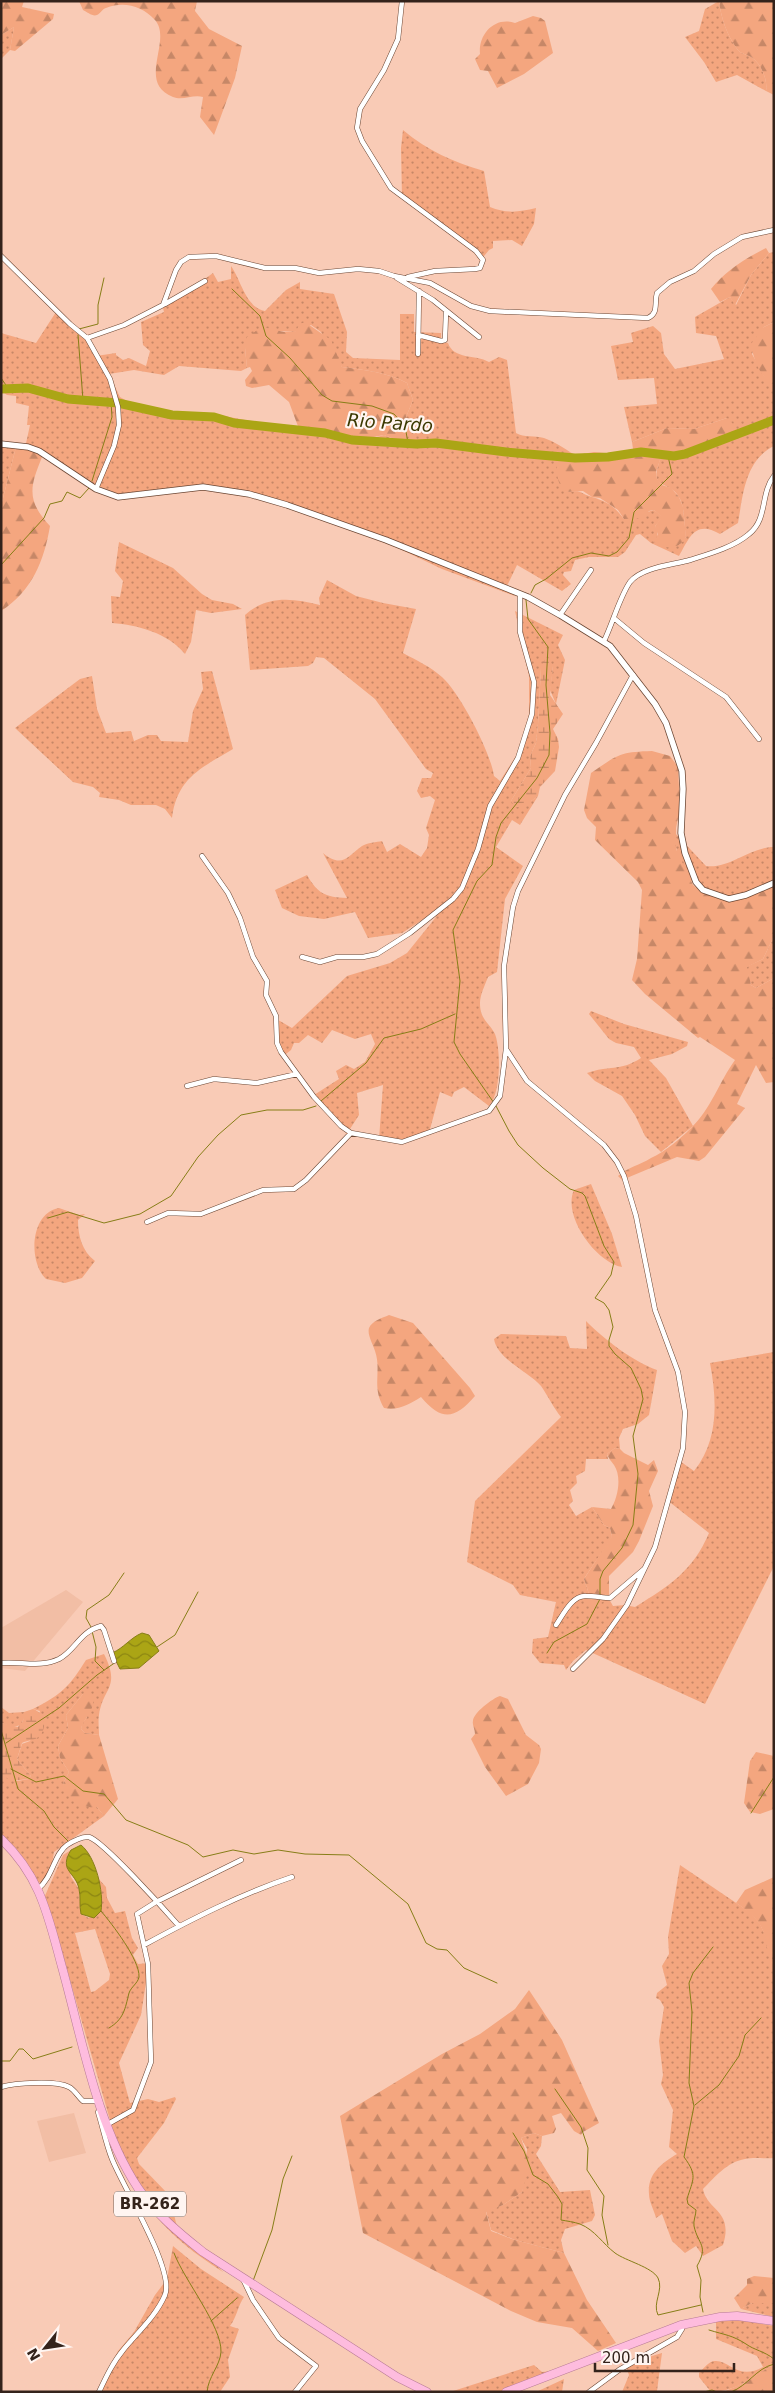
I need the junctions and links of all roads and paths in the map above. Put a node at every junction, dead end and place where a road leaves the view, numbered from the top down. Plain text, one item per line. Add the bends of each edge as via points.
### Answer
1 (402, 1) edge
2 (774, 230) edge
3 (1, 256) edge
4 (394, 276) junction
5 (406, 277) junction
6 (205, 281) dead end
7 (419, 291) junction
8 (163, 305) junction
9 (446, 312) junction
10 (418, 335) junction
11 (480, 337) dead end
12 (88, 338) junction
13 (418, 354) dead end
14 (1, 444) edge
15 (774, 476) edge
16 (96, 489) junction
17 (591, 570) dead end
18 (520, 594) junction
19 (560, 615) junction
20 (615, 619) junction
21 (604, 641) junction
22 (633, 675) junction
23 (759, 739) dead end
24 (202, 856) dead end
25 (774, 883) edge
26 (302, 957) dead end
27 (506, 1049) junction
28 (297, 1074) junction
29 (187, 1086) dead end
30 (351, 1133) junction
31 (147, 1222) dead end
32 (645, 1569) junction
33 (556, 1625) dead end
34 (114, 1661) dead end
35 (1, 1663) edge
36 (573, 1669) dead end
37 (1, 1839) edge
38 (241, 1860) dead end
39 (292, 1876) dead end
40 (38, 1889) junction
41 (156, 1902) junction
42 (179, 1926) junction
43 (144, 1945) junction
44 (1, 2087) edge
45 (101, 2105) junction
46 (105, 2120) junction
47 (242, 2278) junction
48 (774, 2321) edge
49 (681, 2324) junction
50 (99, 2392) edge
51 (295, 2392) edge
52 (427, 2392) edge
53 (506, 2392) edge
54 (589, 2392) edge

1 - 5 street via 398,39 360,109 357,128 391,188 476,251 482,260 475,269 435,271
2 - 5 street via 742,237 694,271 670,282 657,293 656,311 648,318 485,310 460,300 439,286
3 - 12 street
4 - 5 street
4 - 7 street
4 - 8 street via 371,269 319,273 294,268 255,267 216,256 189,257 178,265
6 - 8 street
7 - 9 street
7 - 10 street
8 - 12 street via 124,325
9 - 10 street via 445,340
9 - 11 street
10 - 13 street
12 - 16 street via 105,366 118,407 118,436
14 - 16 street via 39,451
15 - 20 street via 766,492 758,525 749,534 738,542 692,560 636,576 630,582
16 - 18 street via 118,497 203,487 249,494 332,520
17 - 19 street
18 - 19 street
18 - 26 street via 520,632 534,682 532,714 518,758 490,806 478,849 462,888 410,933 377,954 336,957 320,962
19 - 21 street
20 - 21 street
20 - 23 street via 644,643 726,697
21 - 22 street
22 - 25 street via 666,723 678,754 684,789 680,833 696,882 703,890 729,899
22 - 27 street via 565,795 518,891 504,966
24 - 28 street via 240,918 252,957 268,985 266,995 276,1016 278,1043
27 - 30 street via 499,1100 478,1117 402,1142
27 - 32 street via 527,1080 611,1153 624,1176 636,1216 655,1310 678,1372 685,1412 683,1448 663,1526
28 - 29 street via 257,1083 214,1079
28 - 30 street via 341,1126
30 - 31 street via 294,1189 263,1190 202,1214 168,1213
32 - 33 street via 610,1598 585,1595 576,1599
32 - 36 street via 623,1612 603,1639
34 - 35 street via 101,1626 85,1632 58,1659 36,1664
37 - 40 highway, BR-262 via 24,1863
38 - 41 street
39 - 42 street
40 - 41 street via 48,1879 66,1845 88,1837 112,1856
40 - 45 highway, BR-262
41 - 42 street
41 - 43 street via 137,1914
42 - 43 street
43 - 46 street via 148,1964 149,2069 133,2110
44 - 45 street via 63,2085 83,2101
45 - 46 highway, BR-262
46 - 47 highway, BR-262 via 133,2180 162,2218 203,2252
46 - 50 street via 112,2158 155,2248 167,2286 164,2298 115,2362
47 - 51 street via 252,2300 279,2338 316,2366
47 - 52 highway, BR-262 via 396,2377
48 - 49 highway via 720,2316
49 - 53 highway
49 - 54 street via 678,2337 619,2370

